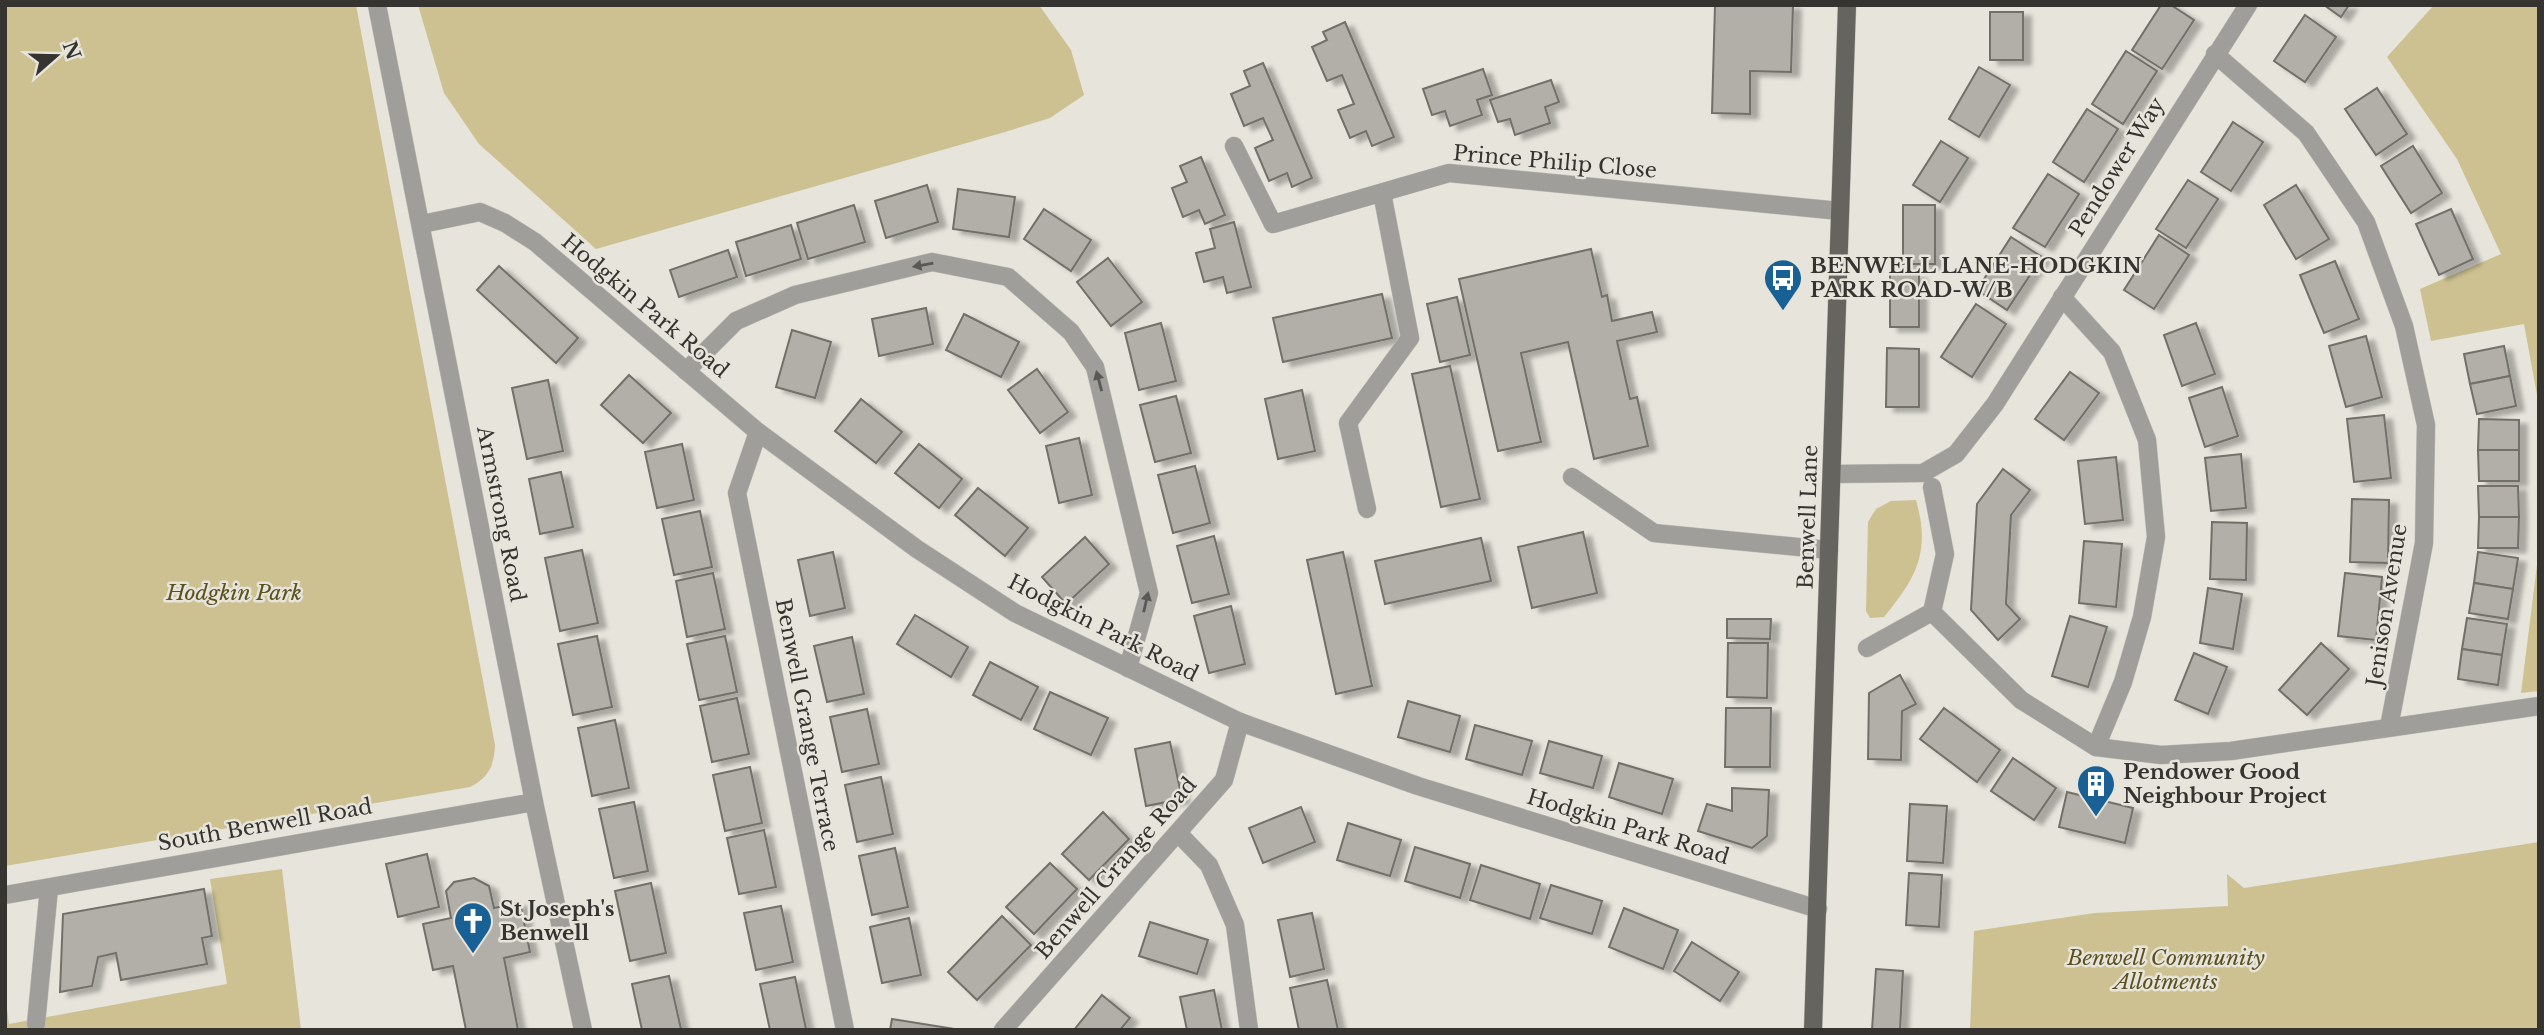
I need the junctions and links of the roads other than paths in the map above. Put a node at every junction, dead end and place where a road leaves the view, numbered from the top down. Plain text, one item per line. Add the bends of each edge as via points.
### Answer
1 (377, 5) edge
2 (1847, 5) edge
3 (2248, 5) edge
4 (2215, 54) junction
5 (1234, 146) dead end
6 (1382, 193) junction
7 (1840, 211) junction
8 (422, 224) junction
9 (2062, 297) junction
10 (686, 371) junction
11 (758, 432) junction
12 (1832, 474) junction
13 (1572, 477) dead end
14 (1933, 487) dead end
15 (1367, 509) dead end
16 (1829, 550) junction
17 (1932, 612) junction
18 (1867, 648) dead end
19 (1128, 668) junction
20 (2539, 706) edge
21 (1240, 722) junction
22 (2389, 727) junction
23 (2096, 747) junction
24 (534, 802) junction
25 (1179, 834) junction
26 (49, 888) junction
27 (5, 895) edge
28 (1818, 909) junction
29 (36, 1024) dead end
30 (1005, 1029) edge
31 (583, 1030) edge
32 (845, 1030) edge
33 (1249, 1030) edge
34 (1814, 1030) edge

1 - 8 street, Armstrong Road
2 - 7 main road, Benwell Lane
3 - 4 street, Pendower Way
4 - 9 street, Pendower Way
4 - 22 street, Jenison Avenue via 2306,133 2366,222 2404,326 2426,425 2424,543
5 - 6 street, Prince Philip Close via 1273,223
6 - 7 street, Prince Philip Close via 1449,173
6 - 15 street via 1410,338 1348,423
7 - 12 main road, Benwell Lane
8 - 10 street, Hodgkin Park Road via 480,212 505,223 535,242
8 - 24 street, Armstrong Road
9 - 12 street, Pendower Way via 1995,404 1956,454 1923,473
9 - 23 street via 2112,352 2147,440 2156,537 2143,617
10 - 11 street, Hodgkin Park Road
19 -> 10 street via 1149,593 1095,367 1071,332 1009,277 932,262 795,295 736,321
11 - 19 street, Hodgkin Park Road via 917,549 1004,606
11 - 32 street, Benwell Grange Terrace via 737,494
12 - 16 main road, Benwell Lane
13 - 16 street via 1654,533
14 - 17 street via 1945,554
16 - 28 main road, Benwell Lane
17 - 18 street
17 - 23 street via 2021,701
19 - 21 street, Hodgkin Park Road
20 - 22 street
21 - 25 street, Benwell Grange Road via 1224,780
21 - 28 street, Hodgkin Park Road via 1418,786
22 - 23 street via 2231,751 2161,755
24 - 26 street, South Benwell Road
24 - 31 street, Armstrong Road
25 - 30 street, Benwell Grange Road
25 - 33 street via 1209,865 1235,925
26 - 27 street, South Benwell Road
26 - 29 street
28 - 34 main road, Benwell Lane

